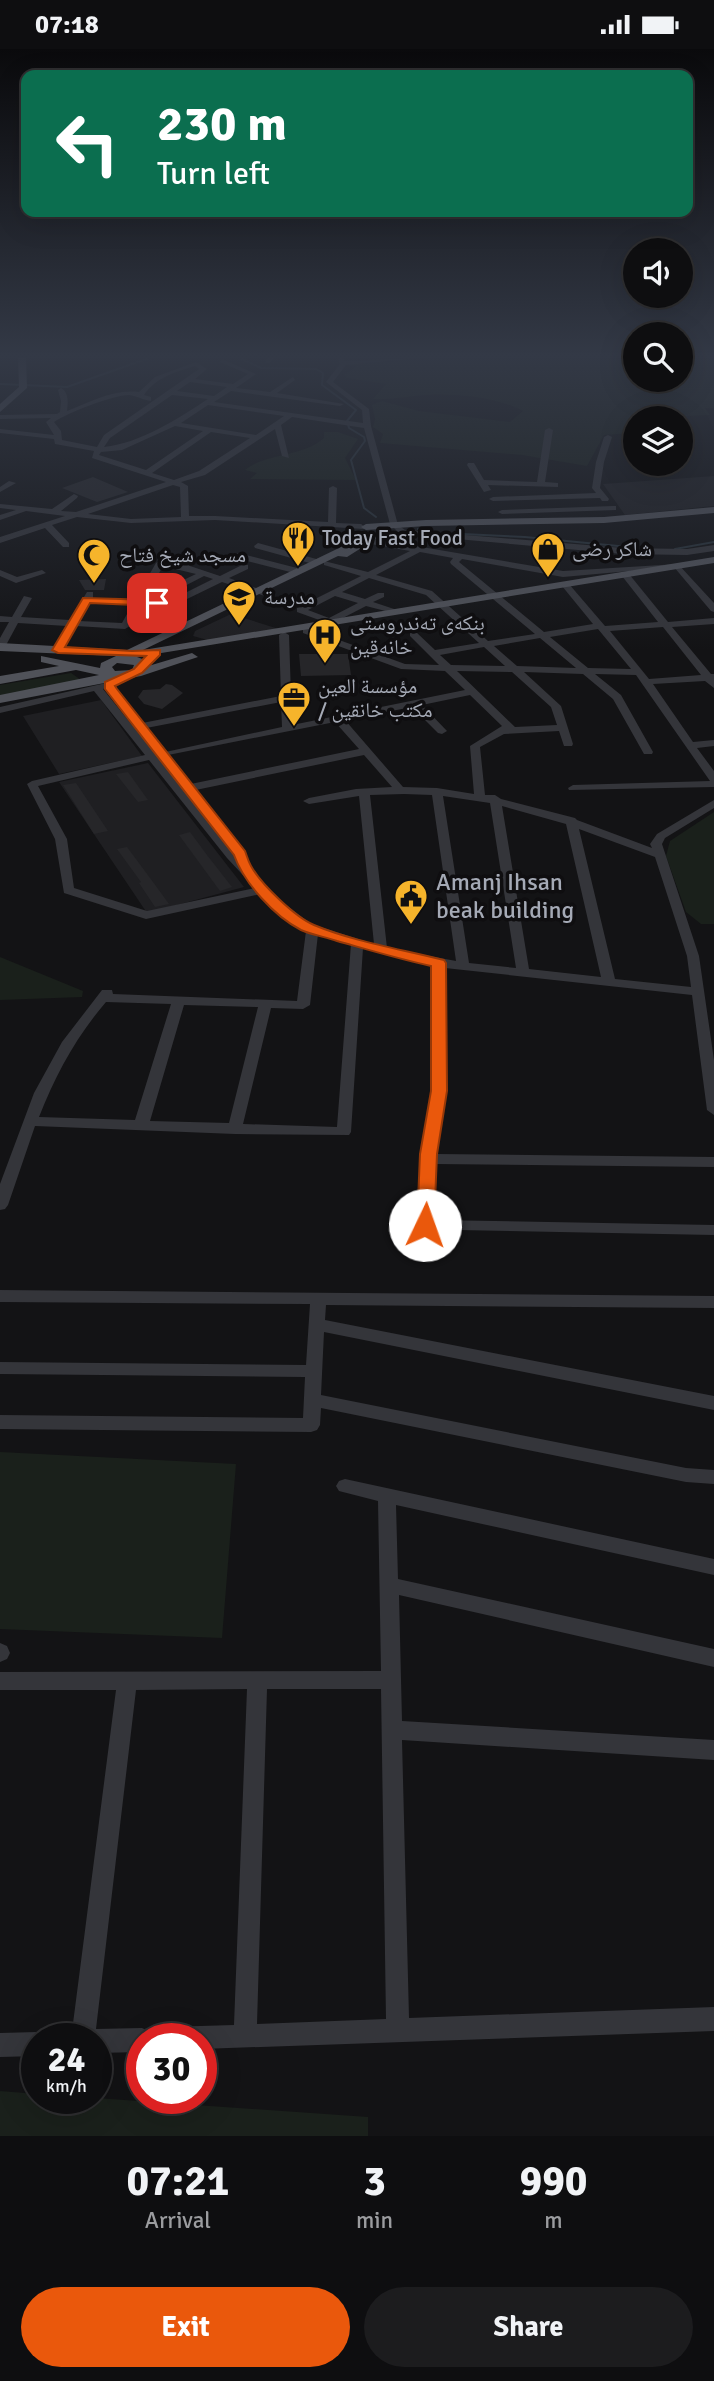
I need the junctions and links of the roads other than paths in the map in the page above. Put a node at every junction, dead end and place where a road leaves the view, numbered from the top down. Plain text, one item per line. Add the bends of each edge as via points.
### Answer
1 (96, 455) edge
2 (172, 455) edge
3 (229, 455) edge
4 (375, 455) edge
5 (545, 455) edge
6 (602, 455) edge
7 (471, 465) dead end
8 (147, 473) junction
9 (482, 482) junction
10 (12, 483) dead end
11 (176, 483) junction
12 (541, 485) junction
13 (555, 485) dead end
14 (333, 488) dead end
15 (0, 490) edge
16 (602, 495) junction
17 (74, 496) dead end
18 (546, 497) junction
19 (493, 499) junction
20 (0, 506) edge
21 (612, 507) junction
22 (27, 510) junction
23 (555, 510) junction
24 (54, 512) junction
25 (502, 512) junction
26 (714, 512) edge
27 (81, 515) junction
28 (0, 518) edge
29 (186, 519) junction
30 (622, 519) junction
31 (563, 521) junction
32 (509, 523) junction
33 (46, 524) junction
34 (332, 526) junction
35 (395, 526) junction
36 (362, 535) junction
37 (0, 540) edge
38 (66, 545) dead end
39 (258, 546) dead end
40 (714, 548) edge
41 (420, 549) junction
42 (687, 552) junction
43 (238, 556) dead end
44 (461, 556) junction
45 (714, 561) edge
46 (322, 562) junction
47 (700, 562) junction
48 (674, 566) junction
49 (246, 567) dead end
50 (298, 571) junction
51 (0, 573) edge
52 (43, 573) dead end
53 (204, 573) junction
54 (371, 576) junction
55 (626, 576) junction
56 (222, 579) junction
57 (567, 581) junction
58 (174, 588) dead end
59 (261, 591) junction
60 (336, 593) junction
61 (381, 595) dead end
62 (496, 596) junction
63 (184, 597) dead end
64 (27, 598) dead end
65 (140, 602) junction
66 (366, 603) junction
67 (174, 604) dead end
68 (443, 606) junction
69 (714, 609) edge
70 (394, 613) junction
71 (0, 619) edge
72 (15, 620) junction
73 (714, 621) edge
74 (74, 623) junction
75 (329, 623) junction
76 (665, 625) junction
77 (601, 627) junction
78 (306, 631) junction
79 (183, 633) junction
80 (413, 634) dead end
81 (284, 635) junction
82 (542, 635) junction
83 (209, 645) junction
84 (488, 645) junction
85 (0, 647) edge
86 (58, 650) junction
87 (156, 652) junction
88 (432, 653) junction
89 (0, 656) edge
90 (26, 657) junction
91 (78, 666) junction
92 (446, 668) junction
93 (514, 669) junction
94 (120, 671) junction
95 (586, 671) junction
96 (639, 672) junction
97 (23, 676) junction
98 (0, 680) edge
99 (712, 680) edge
100 (646, 682) junction
101 (471, 692) junction
102 (286, 698) junction
103 (0, 699) edge
104 (415, 703) junction
105 (0, 710) edge
106 (338, 719) junction
107 (135, 727) junction
108 (563, 728) junction
109 (287, 729) junction
110 (507, 729) junction
111 (442, 731) dead end
112 (714, 743) edge
113 (568, 744) dead end
114 (691, 745) junction
115 (366, 751) junction
116 (648, 753) dead end
117 (157, 755) junction
118 (714, 782) edge
119 (573, 788) dead end
120 (183, 789) junction
121 (401, 791) junction
122 (437, 791) junction
123 (364, 793) junction
124 (480, 796) junction
125 (495, 798) junction
126 (309, 801) dead end
127 (714, 803) edge
128 (571, 820) junction
129 (659, 855) junction
130 (263, 890) junction
131 (312, 929) junction
132 (357, 943) junction
133 (381, 950) junction
134 (439, 963) junction
135 (463, 965) junction
136 (523, 972) junction
137 (608, 982) junction
138 (699, 992) junction
139 (179, 1000) junction
140 (265, 1004) junction
141 (709, 1020) edge
142 (713, 1085) edge
143 (714, 1110) edge
144 (31, 1121) junction
145 (141, 1125) junction
146 (235, 1129) junction
147 (428, 1159) junction
148 (714, 1162) edge
149 (0, 1205) edge
150 (714, 1230) edge
151 (0, 1296) edge
152 (318, 1300) junction
153 (714, 1302) edge
154 (316, 1324) junction
155 (0, 1368) edge
156 (314, 1371) junction
157 (312, 1400) junction
158 (714, 1403) edge
159 (0, 1422) edge
160 (714, 1477) edge
161 (345, 1486) dead end
162 (387, 1495) junction
163 (714, 1567) edge
164 (389, 1585) junction
165 (714, 1658) edge
166 (391, 1680) junction
167 (0, 1681) edge
168 (127, 1681) junction
169 (257, 1681) junction
170 (392, 1730) junction
171 (714, 1750) edge
172 (714, 2019) edge
173 (85, 2023) edge
174 (398, 2030) junction
175 (245, 2036) junction
176 (217, 2037) edge
177 (21, 2044) edge
178 (0, 2045) edge

1 - 8 street
2 - 8 street
3 - 11 street
4 - 35 street
5 - 12 street
6 - 16 street via 596,488
7 - 9 street
8 - 11 street
9 - 12 street
9 - 19 street
10 - 15 street
11 - 27 street
11 - 29 street via 184,486
12 - 13 street
14 - 34 street
16 - 18 street
16 - 21 street
17 - 24 street
18 - 19 street
18 - 23 street
19 - 25 street
20 - 22 street
21 - 23 street
21 - 30 street
22 - 24 street
22 - 28 street
23 - 25 street
23 - 31 street
24 - 27 street
25 - 32 street
26 - 30 main road
26 - 35 main road via 586,523
27 - 29 street via 131,521
27 - 33 street
29 - 34 street
30 - 31 main road
31 - 32 main road
32 - 35 main road
33 - 37 street
33 - 38 street
34 - 36 street
34 - 36 street
35 - 36 main road
35 - 42 street via 402,533
36 - 41 street
36 - 46 main road
39 - 46 street
40 - 42 street
41 - 44 street
41 - 54 street
42 - 47 street
43 - 50 street
44 - 57 street
44 - 62 street via 454,562
45 - 47 main road
45 - 48 main road
46 - 50 main road
46 - 54 street
46 - 59 main road
47 - 48 main road
48 - 55 main road
48 - 57 main road
48 - 69 street
49 - 56 street
50 - 59 main road
51 - 52 street via 16,580
53 - 56 street
53 - 58 street
53 - 65 street via 160,563
54 - 60 street
54 - 68 street via 429,593
55 - 57 main road
55 - 76 street
56 - 59 street
56 - 63 street
57 - 62 main road
57 - 77 street
59 - 79 main road
59 - 94 main road
60 - 66 street
60 - 75 street via 300,610
61 - 66 street
62 - 68 main road
62 - 82 street
64 - 72 street
65 - 67 street
65 - 74 street via 125,626
65 - 74 street via 89,596
66 - 70 street
66 - 75 street
68 - 70 main road
68 - 78 main road
68 - 84 street
70 - 75 main road
71 - 72 street
72 - 74 street
72 - 85 street
73 - 76 street
74 - 86 street
75 - 83 main road
76 - 77 street
76 - 99 street
77 - 82 street
77 - 96 street
78 - 81 main road
78 - 92 street via 404,667
79 - 83 main road via 188,642
79 - 87 main road
80 - 88 street
81 - 94 main road
81 - 102 street
82 - 84 street
82 - 95 street
83 - 87 main road
84 - 88 street
84 - 93 street
85 - 86 main road
86 - 94 main road
87 - 94 main road
87 - 94 main road
88 - 92 street
89 - 90 main road
90 - 91 main road
90 - 97 main road via 35,669
91 - 94 main road
91 - 97 main road
92 - 93 street
92 - 101 street
93 - 95 street
93 - 108 street via 556,706
94 - 103 main road
94 - 105 street
94 - 107 street
95 - 96 street
95 - 116 street via 617,697
96 - 100 street
97 - 98 main road
99 - 100 street
100 - 114 street
101 - 104 street
101 - 110 street
102 - 107 street
102 - 109 street
104 - 106 street
104 - 111 street
106 - 109 street
106 - 115 street
107 - 117 street
108 - 110 street
108 - 113 street
109 - 117 street
110 - 124 street via 475,745
112 - 114 street
114 - 118 street
115 - 120 street
115 - 121 street
117 - 120 street
117 - 130 street via 32,784 61,839 68,890 146,915
118 - 119 street
120 - 130 street via 231,856
121 - 122 street
121 - 123 street
122 - 124 street
122 - 135 street
123 - 126 street
123 - 133 street
124 - 125 street
125 - 128 street
125 - 136 street
127 - 129 street via 658,838
128 - 129 street
128 - 137 street
129 - 138 street via 688,938
130 - 131 street
131 - 132 street
131 - 140 street via 303,1005
132 - 133 street
132 - 146 street via 344,1132
133 - 134 street
134 - 135 street
134 - 147 street via 439,1091
135 - 136 street
136 - 137 street
137 - 138 street
138 - 141 street
139 - 140 street
139 - 144 street via 105,996 61,1050
139 - 145 street
140 - 146 street
141 - 142 street
142 - 143 street
144 - 145 street
144 - 149 street
145 - 146 street
147 - 148 street
147 - 150 street via 418,1225
151 - 152 street
152 - 153 street
152 - 154 street
154 - 156 street
154 - 158 street
155 - 156 street
156 - 157 street
157 - 159 street via 311,1425
157 - 160 street
161 - 162 street
162 - 163 street
162 - 164 street
164 - 165 street
164 - 166 street
166 - 169 street
166 - 170 street
167 - 168 street
168 - 169 street
168 - 173 street
169 - 175 street
170 - 171 street
170 - 174 street
172 - 174 street
174 - 175 street
175 - 176 street
177 - 178 street

